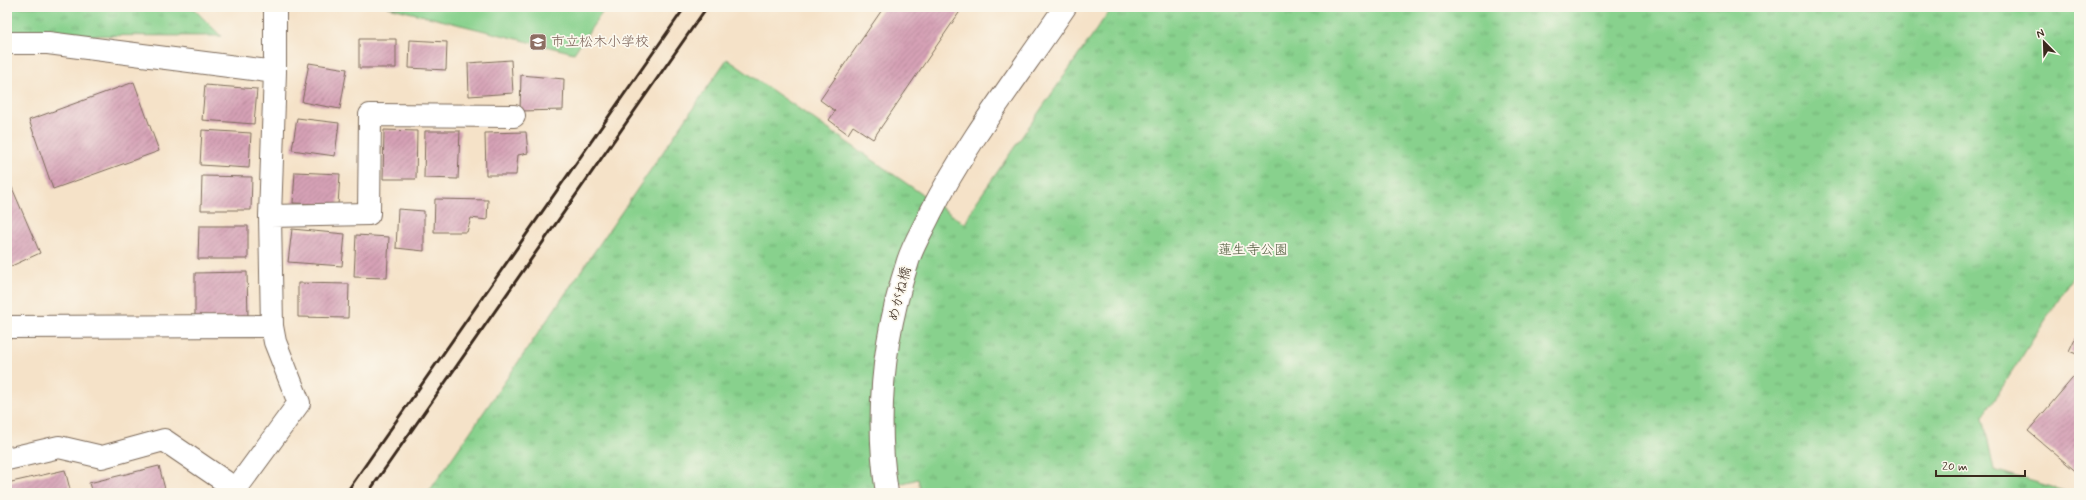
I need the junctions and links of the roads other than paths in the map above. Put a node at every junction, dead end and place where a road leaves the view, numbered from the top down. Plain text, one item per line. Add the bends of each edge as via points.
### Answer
1 (275, 7) edge
2 (1065, 7) edge
3 (7, 43) edge
4 (275, 72) junction
5 (514, 116) dead end
6 (270, 216) junction
7 (7, 326) edge
8 (272, 326) junction
9 (7, 459) edge
10 (886, 484) edge
11 (235, 491) edge

1 - 4 street
2 - 10 street, めがね橋 via 980,130 942,191 908,260 886,356 882,417
3 - 4 street via 48,43
4 - 6 street
5 - 6 street via 370,115 369,214
6 - 8 street
7 - 8 street
8 - 11 street via 275,342 299,403
9 - 11 street via 59,447 102,457 164,440

